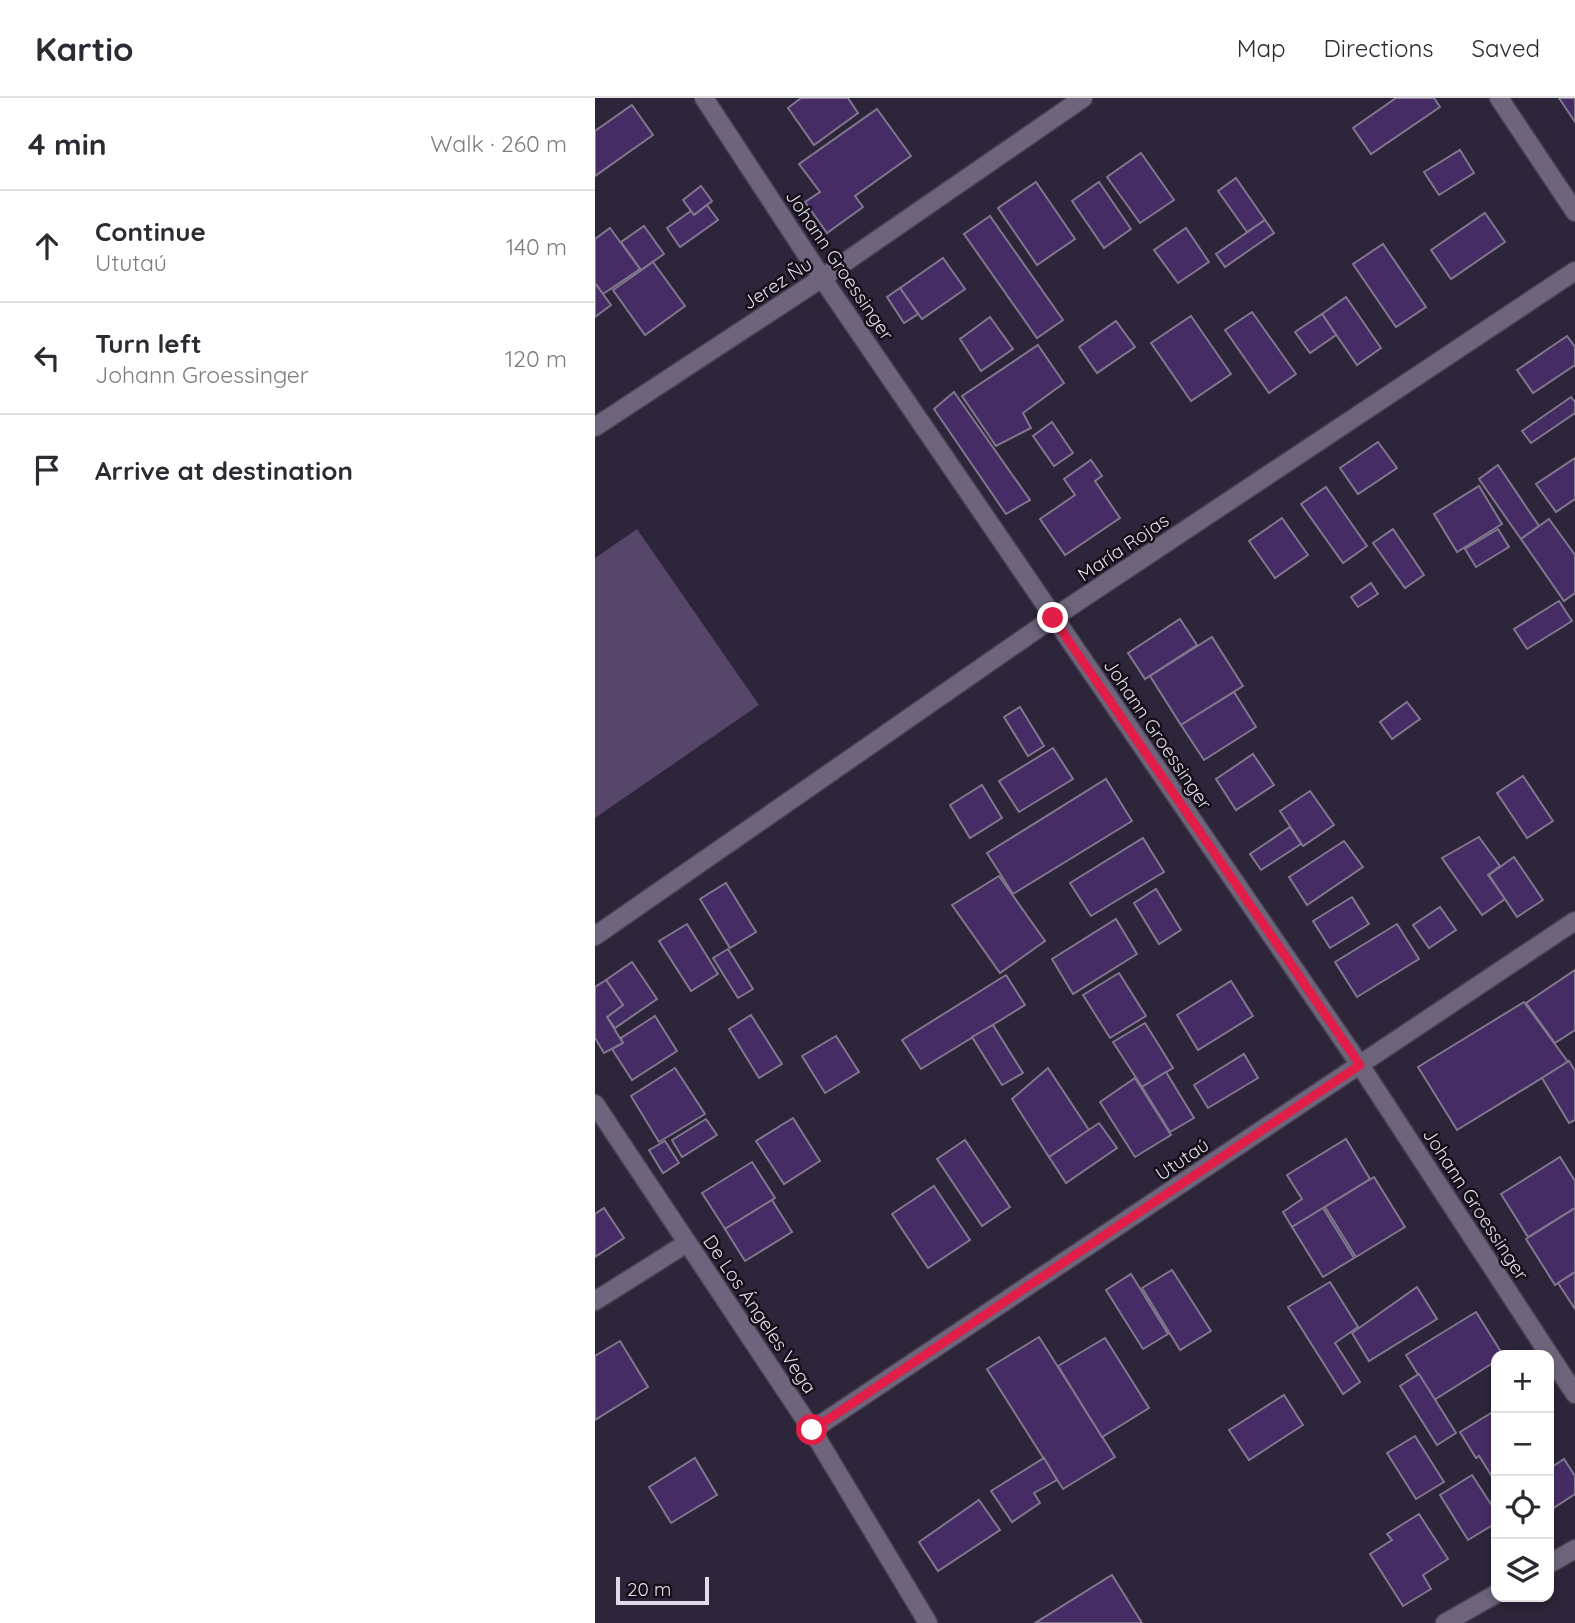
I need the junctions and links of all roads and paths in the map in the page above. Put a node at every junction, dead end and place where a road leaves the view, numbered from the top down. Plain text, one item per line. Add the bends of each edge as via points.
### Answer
1 (704, 98) edge
2 (1083, 98) edge
3 (1499, 98) edge
4 (1575, 212) edge
5 (1575, 271) edge
6 (822, 278) junction
7 (595, 427) edge
8 (1053, 618) junction
9 (1575, 922) edge
10 (595, 936) edge
11 (1360, 1065) junction
12 (595, 1104) edge
13 (687, 1243) junction
14 (595, 1301) edge
15 (1575, 1394) edge
16 (812, 1430) junction
17 (1575, 1549) edge
18 (1554, 1561) edge
19 (1491, 1597) edge
20 (928, 1623) edge
21 (1445, 1623) edge

1 - 6 street, Johann Groessinger
2 - 6 street, Jerez Ñu
3 - 4 street
5 - 8 street, María Rojas
6 - 7 street, Jerez Ñu
6 - 8 street, Johann Groessinger
8 - 10 street, María Rojas
8 - 11 street, Johann Groessinger
9 - 11 street, Ututaú
11 - 15 street, Johann Groessinger
11 - 16 street, Ututaú
12 - 13 street, De Los Ángeles Vega
13 - 14 street
13 - 16 street, De Los Ángeles Vega
16 - 20 street, De Los Ángeles Vega
17 - 18 street
19 - 21 street

